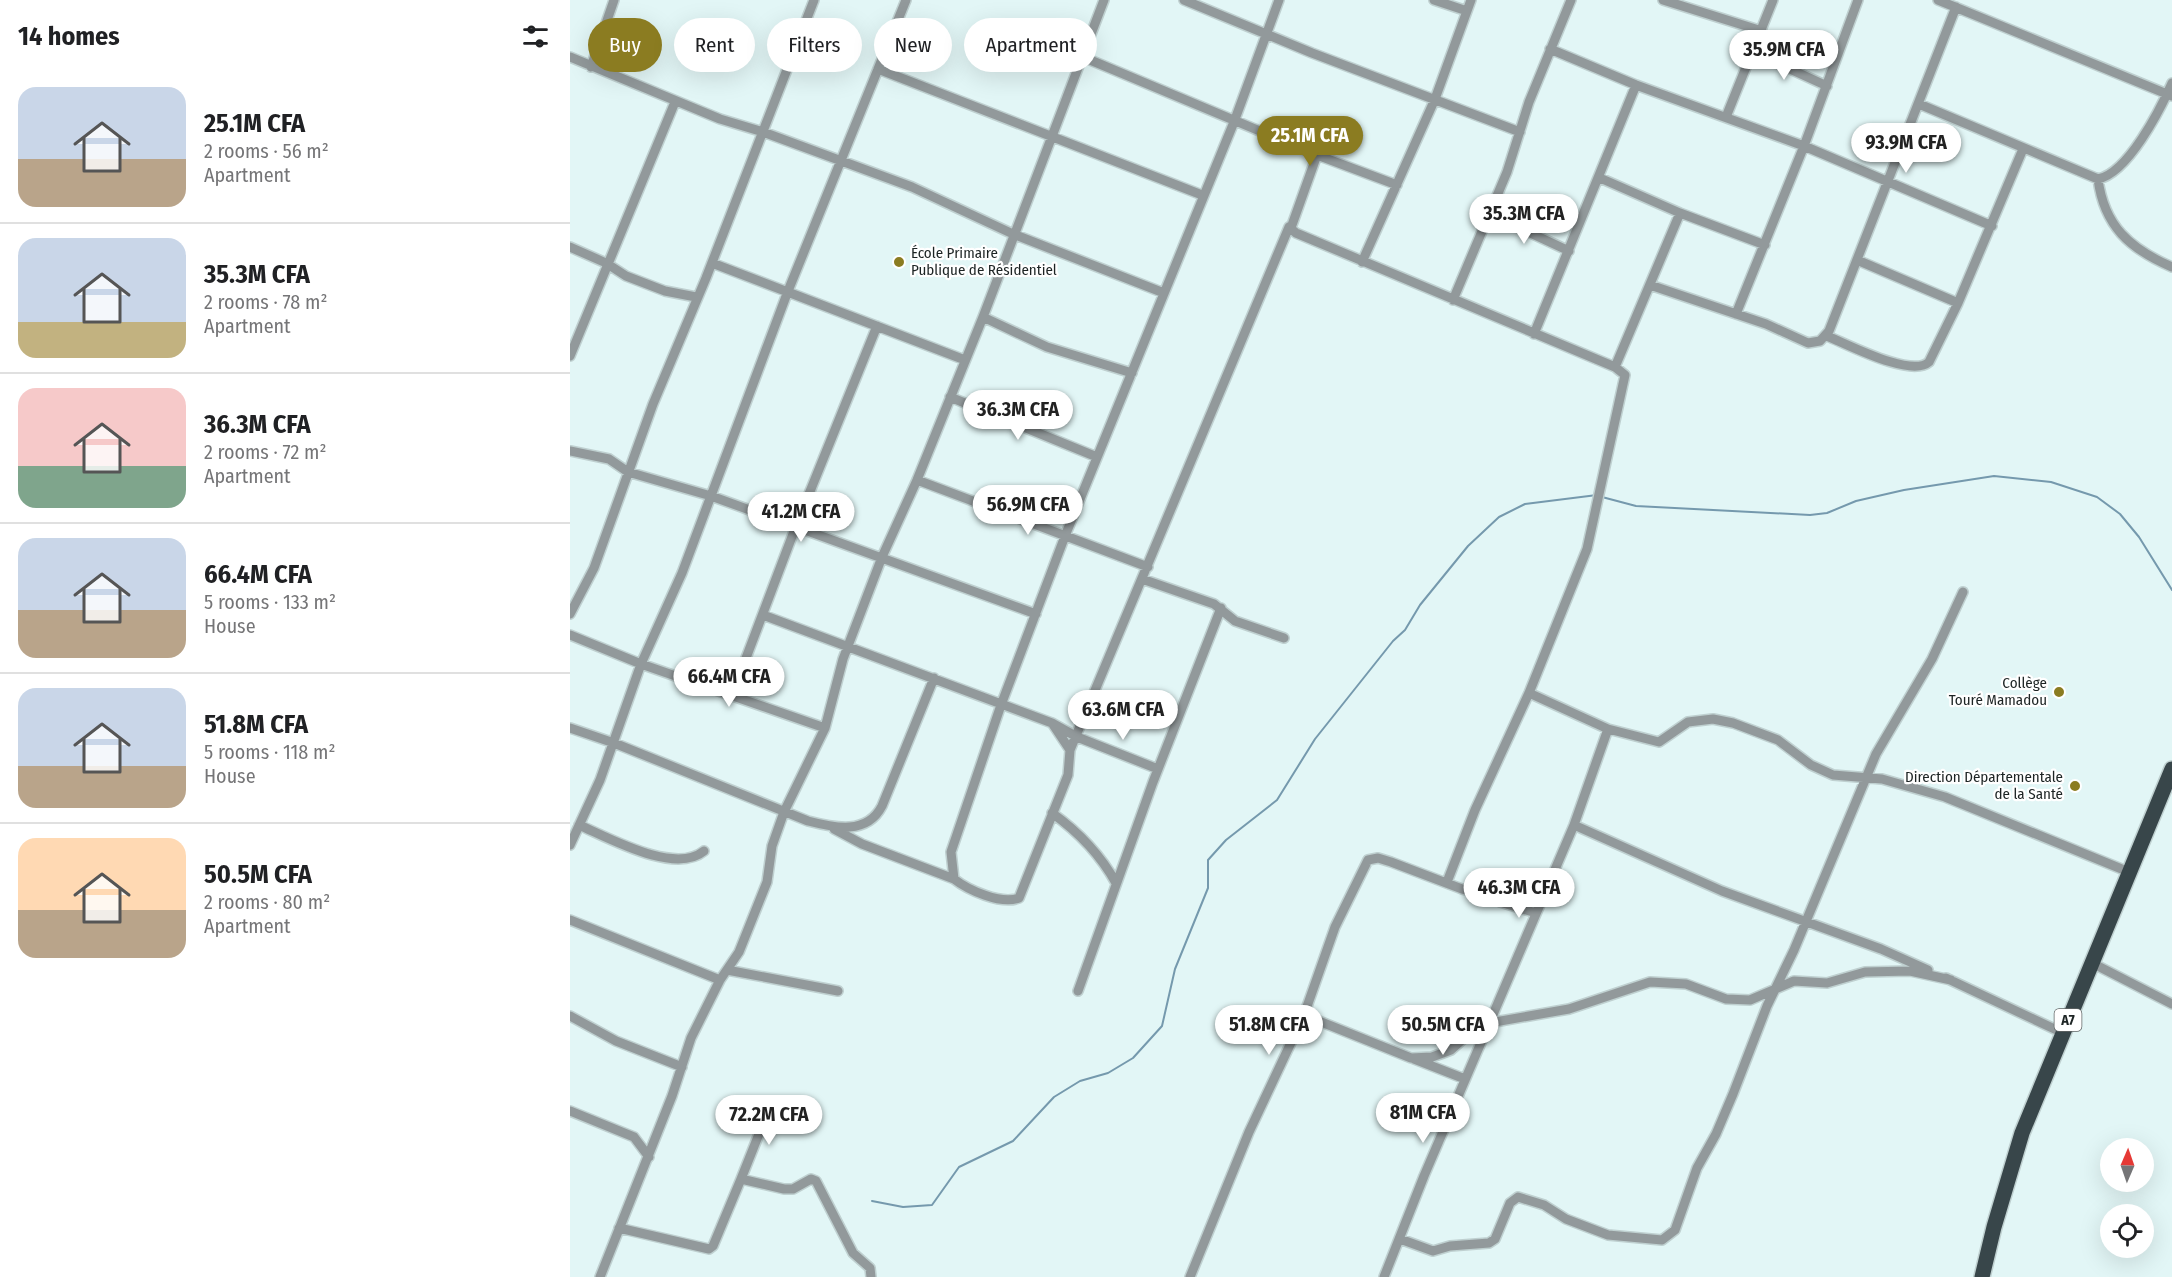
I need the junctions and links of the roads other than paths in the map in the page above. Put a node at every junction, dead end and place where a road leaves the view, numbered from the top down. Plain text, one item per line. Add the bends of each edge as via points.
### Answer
1 (614, 0) edge
2 (814, 0) edge
3 (906, 0) edge
4 (1104, 0) edge
5 (1184, 0) edge
6 (1279, 0) edge
7 (1434, 0) edge
8 (1472, 0) edge
9 (1570, 0) edge
10 (1663, 0) edge
11 (1773, 0) edge
12 (1858, 0) edge
13 (1938, 0) edge
14 (1956, 8) junction
15 (1467, 11) junction
16 (608, 18) edge
17 (899, 18) edge
18 (1097, 19) edge
19 (1762, 31) junction
20 (1265, 34) junction
21 (1550, 49) junction
22 (1753, 52) junction
23 (570, 57) edge
24 (1097, 63) edge
25 (588, 66) edge
26 (603, 72) edge
27 (877, 72) edge
28 (886, 72) edge
29 (1077, 72) edge
30 (2172, 83) edge
31 (1636, 85) junction
32 (1827, 86) junction
33 (2170, 95) edge
34 (1435, 99) junction
35 (675, 102) junction
36 (1919, 104) junction
37 (1726, 117) junction
38 (1234, 122) junction
39 (763, 132) junction
40 (1520, 132) junction
41 (1053, 135) junction
42 (1804, 146) junction
43 (2023, 149) junction
44 (1317, 155) junction
45 (842, 160) junction
46 (1600, 178) junction
47 (2098, 179) junction
48 (1890, 180) junction
49 (1397, 185) junction
50 (1202, 195) junction
51 (1680, 213) junction
52 (1490, 214) junction
53 (1992, 226) junction
54 (1289, 227) junction
55 (1013, 234) junction
56 (1765, 245) junction
57 (570, 247) edge
58 (1569, 250) junction
59 (1857, 260) junction
60 (1362, 262) junction
61 (606, 263) junction
62 (712, 263) junction
63 (2172, 267) edge
64 (1650, 285) junction
65 (788, 291) junction
66 (1164, 293) junction
67 (696, 297) junction
68 (1453, 300) junction
69 (1958, 303) junction
70 (1736, 314) junction
71 (983, 317) junction
72 (878, 326) junction
73 (1534, 334) junction
74 (1827, 336) junction
75 (570, 356) edge
76 (965, 360) junction
77 (1615, 367) junction
78 (1132, 373) junction
79 (950, 397) junction
80 (570, 451) edge
81 (1097, 457) junction
82 (628, 472) junction
83 (917, 480) junction
84 (711, 496) junction
85 (796, 526) junction
86 (1065, 536) junction
87 (882, 557) junction
88 (1148, 567) junction
89 (1142, 579) junction
90 (1963, 592) dead end
91 (1221, 608) junction
92 (570, 614) edge
93 (1036, 614) junction
94 (762, 615) junction
95 (570, 635) edge
96 (1284, 638) dead end
97 (848, 648) junction
98 (641, 664) junction
99 (934, 678) junction
100 (1529, 693) junction
101 (732, 695) junction
102 (1001, 705) junction
103 (1052, 723) junction
104 (570, 728) edge
105 (825, 728) junction
106 (1608, 729) junction
107 (1077, 737) junction
108 (614, 743) junction
109 (1070, 750) junction
110 (1158, 769) junction
111 (2172, 769) edge
112 (1866, 777) junction
113 (784, 812) junction
114 (1052, 813) junction
115 (579, 825) junction
116 (1574, 825) junction
117 (832, 828) junction
118 (570, 845) edge
119 (704, 851) dead end
120 (2129, 872) junction
121 (954, 879) junction
122 (1447, 882) junction
123 (1116, 883) junction
124 (1536, 913) junction
125 (570, 920) edge
126 (1806, 921) junction
127 (2092, 963) junction
128 (727, 970) junction
129 (720, 980) junction
130 (1951, 980) junction
131 (1775, 988) junction
132 (838, 991) dead end
133 (1078, 991) dead end
134 (2172, 1004) edge
135 (1304, 1015) junction
136 (570, 1016) edge
137 (1489, 1023) junction
138 (2063, 1033) junction
139 (1411, 1058) junction
140 (682, 1067) junction
141 (1465, 1079) junction
142 (771, 1104) dead end
143 (570, 1111) edge
144 (649, 1157) junction
145 (741, 1179) junction
146 (619, 1228) junction
147 (1400, 1239) junction
148 (600, 1277) edge
149 (871, 1277) edge
150 (1190, 1277) edge
151 (1384, 1277) edge
152 (1983, 1277) edge

1 - 16 street
2 - 39 street
3 - 17 street
4 - 18 street
5 - 20 street
6 - 20 street
7 - 15 street
8 - 15 street
9 - 21 street
10 - 19 street
11 - 19 street
12 - 32 street
13 - 14 street
14 - 33 street
14 - 36 street
15 - 34 street
19 - 22 street
20 - 34 street
20 - 38 street
21 - 31 street
21 - 40 street
22 - 32 street
22 - 37 street
23 - 25 street
24 - 38 street
26 - 35 street
27 - 45 street
28 - 41 street
29 - 41 street
30 - 33 street
31 - 37 street
31 - 46 street
32 - 42 street
33 - 47 street via 2115,172
34 - 40 street
34 - 49 street
35 - 39 street
35 - 61 street
36 - 43 street
36 - 48 street
37 - 42 street
38 - 44 street
38 - 50 street
39 - 45 street
39 - 62 street
40 - 52 street
41 - 50 street
41 - 55 street
42 - 48 street
42 - 56 street
43 - 47 street
43 - 53 street
44 - 49 street
44 - 54 street
45 - 55 street via 912,187
45 - 65 street
46 - 51 street
46 - 58 street
47 - 63 street via 2103,206 2121,235 2150,257
48 - 53 street
48 - 59 street
49 - 60 street
50 - 66 street
51 - 56 street
51 - 64 street
52 - 58 street
52 - 68 street
53 - 69 street
54 - 60 street via 1300,237
54 - 88 street
55 - 66 street
55 - 71 street
56 - 70 street
57 - 61 street
58 - 73 street
59 - 69 street
59 - 74 street
60 - 68 street
61 - 67 street via 626,276
61 - 75 street
62 - 65 street
62 - 67 street
64 - 70 street
64 - 77 street
65 - 72 street
65 - 84 street
66 - 78 street
67 - 82 street
68 - 73 street
69 - 74 street via 1933,357 1920,367 1896,364
70 - 74 street via 1808,343
71 - 76 street
71 - 78 street via 1047,347
72 - 76 street
72 - 85 street
73 - 77 street
76 - 79 street
77 - 100 street via 1625,378 1587,549
78 - 81 street
79 - 81 street
79 - 83 street
80 - 82 street via 609,459
81 - 86 street
82 - 84 street
82 - 92 street via 594,568
83 - 86 street
83 - 87 street
84 - 85 street
84 - 98 street
85 - 87 street
85 - 94 street
86 - 88 street
86 - 93 street
87 - 93 street
87 - 97 street
88 - 89 street
89 - 91 street
89 - 107 street
90 - 112 street via 1932,659
91 - 96 street via 1235,621
91 - 110 street
93 - 102 street
94 - 97 street
94 - 101 street
95 - 98 street
97 - 99 street
97 - 105 street
98 - 101 street
98 - 108 street
99 - 102 street
99 - 117 street via 877,815 858,826
100 - 106 street
100 - 122 street
101 - 105 street
102 - 103 street
102 - 121 street via 951,852
103 - 107 street
103 - 109 street
104 - 108 street
105 - 113 street
106 - 112 street via 1659,742 1688,722 1713,719 1778,740 1811,765 1833,775
106 - 116 street
107 - 109 street
107 - 110 street
108 - 113 street
108 - 115 street
109 - 114 street via 1068,775
110 - 123 street
111 - 120 highway, A7
112 - 120 street via 1945,797
112 - 126 street
113 - 117 street
113 - 128 street via 772,846 767,882 739,952
114 - 121 street via 1019,898 999,898
114 - 123 street via 1078,832 1102,859
115 - 118 street
115 - 119 street via 666,858 686,860
116 - 124 street
116 - 126 street via 1712,886
117 - 121 street via 861,844
120 - 127 highway, A7
122 - 124 street
122 - 135 street via 1382,859 1368,860 1335,927
123 - 133 street
124 - 137 street
125 - 129 street
126 - 130 street
126 - 131 street
127 - 134 street
127 - 138 highway, A7
128 - 129 street
128 - 132 street
129 - 140 street via 698,1022
130 - 131 street via 1910,971 1871,971 1827,982 1794,981
130 - 138 street
131 - 137 street via 1757,998 1738,1000 1686,984 1650,982 1569,1009
131 - 147 street via 1725,1114 1696,1168 1678,1224 1667,1238 1650,1240 1601,1233 1566,1220 1544,1204 1518,1197 1510,1203 1491,1242 1433,1251
135 - 139 street
135 - 150 street via 1249,1132
136 - 140 street via 616,1041
137 - 139 street via 1472,1031 1451,1050 1432,1057
137 - 141 street
138 - 152 highway, A7 via 2022,1133
139 - 141 street
140 - 144 street
141 - 147 street
142 - 145 street
143 - 144 street via 634,1137
144 - 146 street
145 - 146 street via 709,1249
145 - 149 street via 784,1189 793,1189 811,1179 816,1181 853,1253 870,1269
146 - 148 street
147 - 151 street

